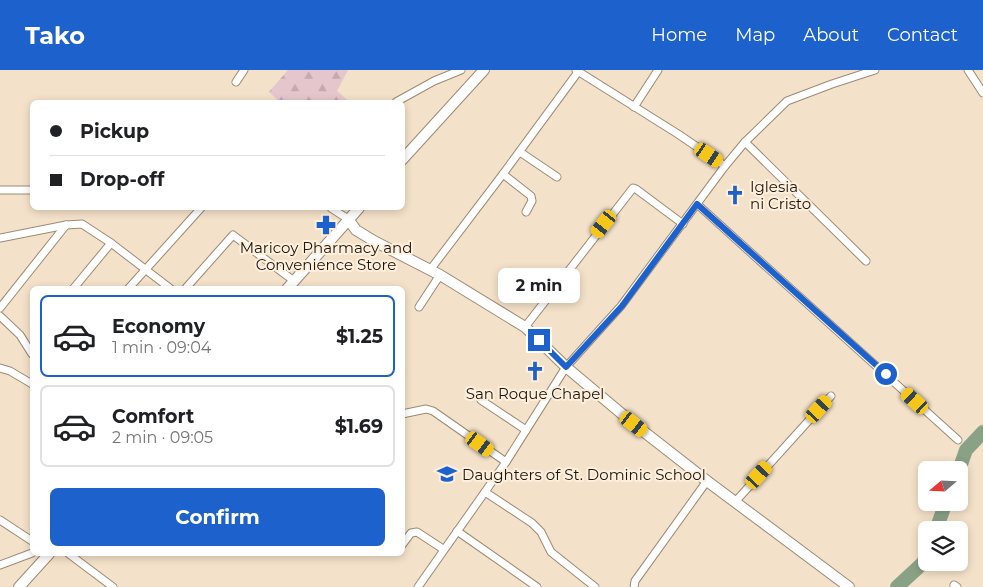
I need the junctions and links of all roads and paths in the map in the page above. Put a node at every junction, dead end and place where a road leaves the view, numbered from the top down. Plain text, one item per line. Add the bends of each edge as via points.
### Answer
1 (244, 70) edge
2 (461, 70) edge
3 (484, 70) edge
4 (658, 70) edge
5 (875, 70) edge
6 (968, 70) edge
7 (577, 71) edge
8 (236, 82) dead end
9 (983, 93) edge
10 (400, 100) edge
11 (634, 107) junction
12 (745, 142) junction
13 (520, 152) junction
14 (405, 157) edge
15 (725, 166) junction
16 (503, 174) junction
17 (557, 177) dead end
18 (0, 190) edge
19 (30, 190) edge
20 (697, 204) junction
21 (199, 210) edge
22 (334, 210) edge
23 (356, 210) edge
24 (526, 212) dead end
25 (348, 219) junction
26 (683, 224) junction
27 (66, 225) junction
28 (0, 238) edge
29 (111, 244) junction
30 (866, 260) dead end
31 (145, 270) junction
32 (430, 270) junction
33 (440, 275) junction
34 (291, 285) edge
35 (76, 286) edge
36 (131, 286) edge
37 (167, 286) edge
38 (188, 286) edge
39 (419, 307) dead end
40 (0, 308) edge
41 (0, 316) edge
42 (525, 327) junction
43 (30, 341) edge
44 (26, 346) junction
45 (30, 351) edge
46 (566, 367) junction
47 (0, 368) edge
48 (30, 383) edge
49 (831, 396) dead end
50 (481, 400) dead end
51 (405, 413) edge
52 (526, 430) junction
53 (958, 440) dead end
54 (506, 462) junction
55 (707, 481) junction
56 (485, 492) junction
57 (735, 502) junction
58 (0, 520) edge
59 (457, 531) junction
60 (30, 540) edge
61 (405, 541) edge
62 (443, 549) junction
63 (30, 554) edge
64 (47, 556) edge
65 (72, 556) edge
66 (0, 565) edge
67 (19, 587) edge
68 (113, 587) edge
69 (418, 587) edge
70 (537, 587) edge
71 (595, 587) edge
72 (634, 587) edge
73 (848, 587) edge

1 - 8 street
2 - 10 street
3 - 14 street
4 - 11 street
5 - 12 street via 787,101
6 - 9 street
7 - 11 street
7 - 13 street
11 - 15 street
12 - 15 street
12 - 30 street
13 - 16 street
13 - 17 street
15 - 20 street
16 - 24 street via 531,196
16 - 32 street
18 - 19 street
20 - 26 street
20 - 53 street
21 - 31 street
22 - 25 street
23 - 25 street
25 - 32 street via 356,230
25 - 34 street
26 - 42 street via 632,188
26 - 46 street via 622,306
27 - 28 street
27 - 29 street via 82,224
27 - 40 street
29 - 31 street
29 - 35 street
31 - 36 street
31 - 37 street
32 - 33 street
33 - 39 street
33 - 42 street
34 - 38 street via 233,235
41 - 44 street via 20,335
42 - 46 street
43 - 44 street
44 - 45 street
46 - 52 street
46 - 55 street
47 - 48 street
49 - 57 street
50 - 52 street
51 - 54 street via 426,408 433,411
52 - 54 street
54 - 56 street
55 - 57 street
55 - 72 street
56 - 59 street
56 - 71 street via 532,523 541,532 551,552
57 - 73 street
58 - 60 street
59 - 62 street
59 - 70 street
61 - 62 street via 411,533 417,532
62 - 69 street
63 - 66 street
64 - 67 street
65 - 68 street

